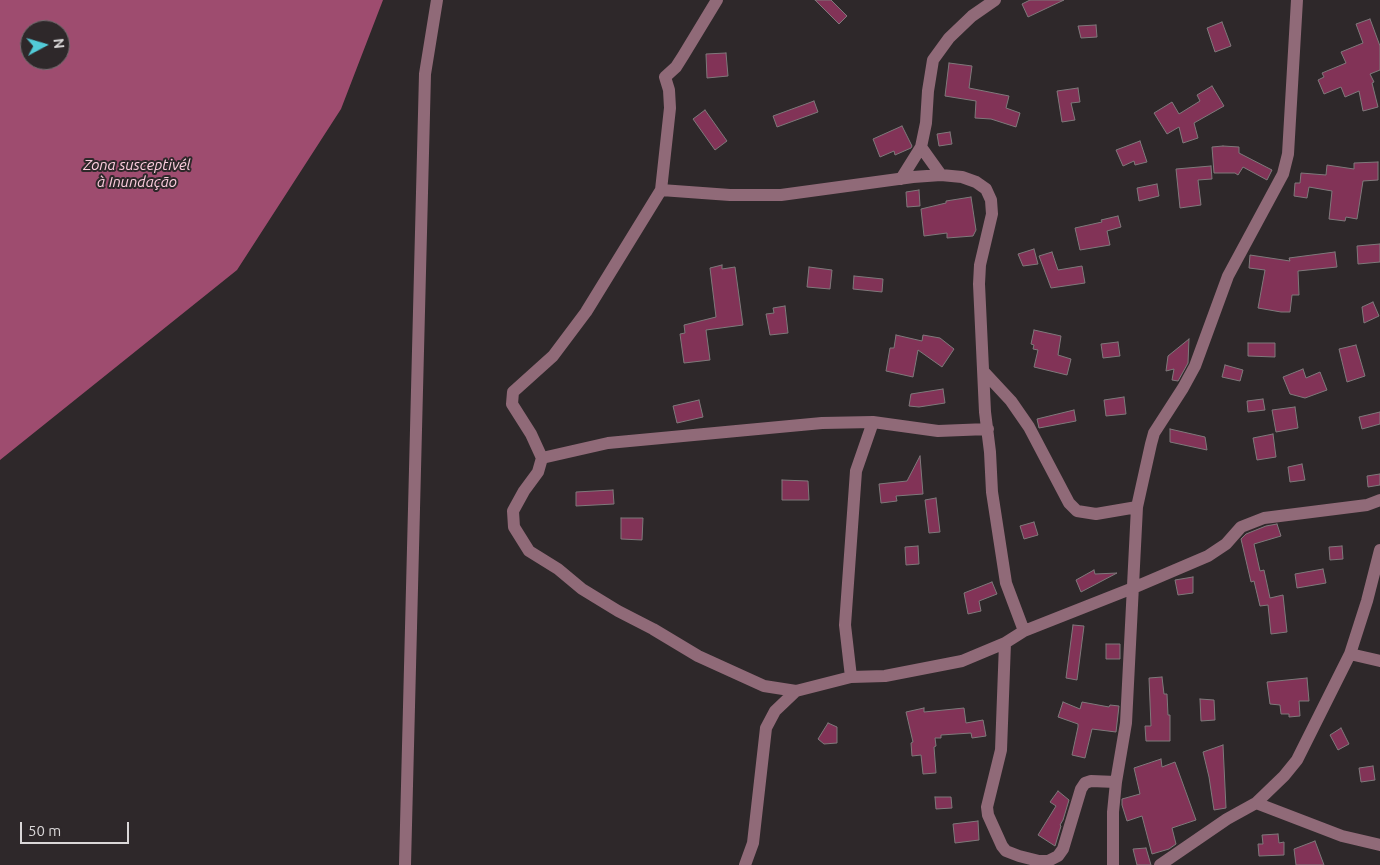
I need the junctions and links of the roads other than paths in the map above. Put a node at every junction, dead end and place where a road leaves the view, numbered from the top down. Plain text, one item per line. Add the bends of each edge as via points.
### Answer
1 (437, 0) edge
2 (717, 0) edge
3 (995, 0) edge
4 (1297, 0) edge
5 (921, 147) junction
6 (940, 175) junction
7 (901, 179) junction
8 (661, 190) junction
9 (984, 372) junction
10 (872, 422) junction
11 (988, 429) junction
12 (542, 458) junction
13 (1380, 500) edge
14 (1137, 507) junction
15 (1380, 550) edge
16 (1133, 588) junction
17 (1024, 631) junction
18 (1005, 643) junction
19 (1350, 654) junction
20 (1380, 662) edge
21 (851, 677) junction
22 (796, 691) junction
23 (1116, 782) junction
24 (1256, 803) junction
25 (1380, 845) edge
26 (405, 865) edge
27 (745, 865) edge
28 (1113, 865) edge
29 (1160, 865) edge

1 - 26 street via 424,74
2 - 8 street via 676,67 665,77 670,108
3 - 5 street via 972,16 932,60
4 - 14 street via 1288,154 1282,174 1228,276 1195,366 1154,433
5 - 6 street
5 - 7 street
6 - 7 street
6 - 9 street via 976,182 986,189 991,200 992,214 979,284
7 - 8 street via 781,195
8 - 12 street via 586,312 553,356 512,392 512,404
9 - 11 street
9 - 14 street via 1011,401 1077,511 1096,514
10 - 11 street via 938,431
10 - 12 street via 822,423 608,444
10 - 21 street via 856,471 845,625
11 - 17 street via 992,492 1006,583
12 - 22 street via 538,472 513,511 514,527 530,551 618,612 698,656 764,686
13 - 16 street via 1367,505 1264,518 1241,527 1226,544 1208,556
14 - 16 street
15 - 19 street
16 - 17 street
16 - 23 street via 1126,723
17 - 18 street
18 - 21 street via 962,661 885,676
18 - 23 street via 1001,750 988,807 988,815 1002,846 1006,851 1039,861 1058,856 1085,783
19 - 20 street
19 - 24 street via 1297,760
21 - 22 street
22 - 27 street via 775,711 766,728 753,844
23 - 28 street
24 - 25 street via 1342,836
24 - 29 street

